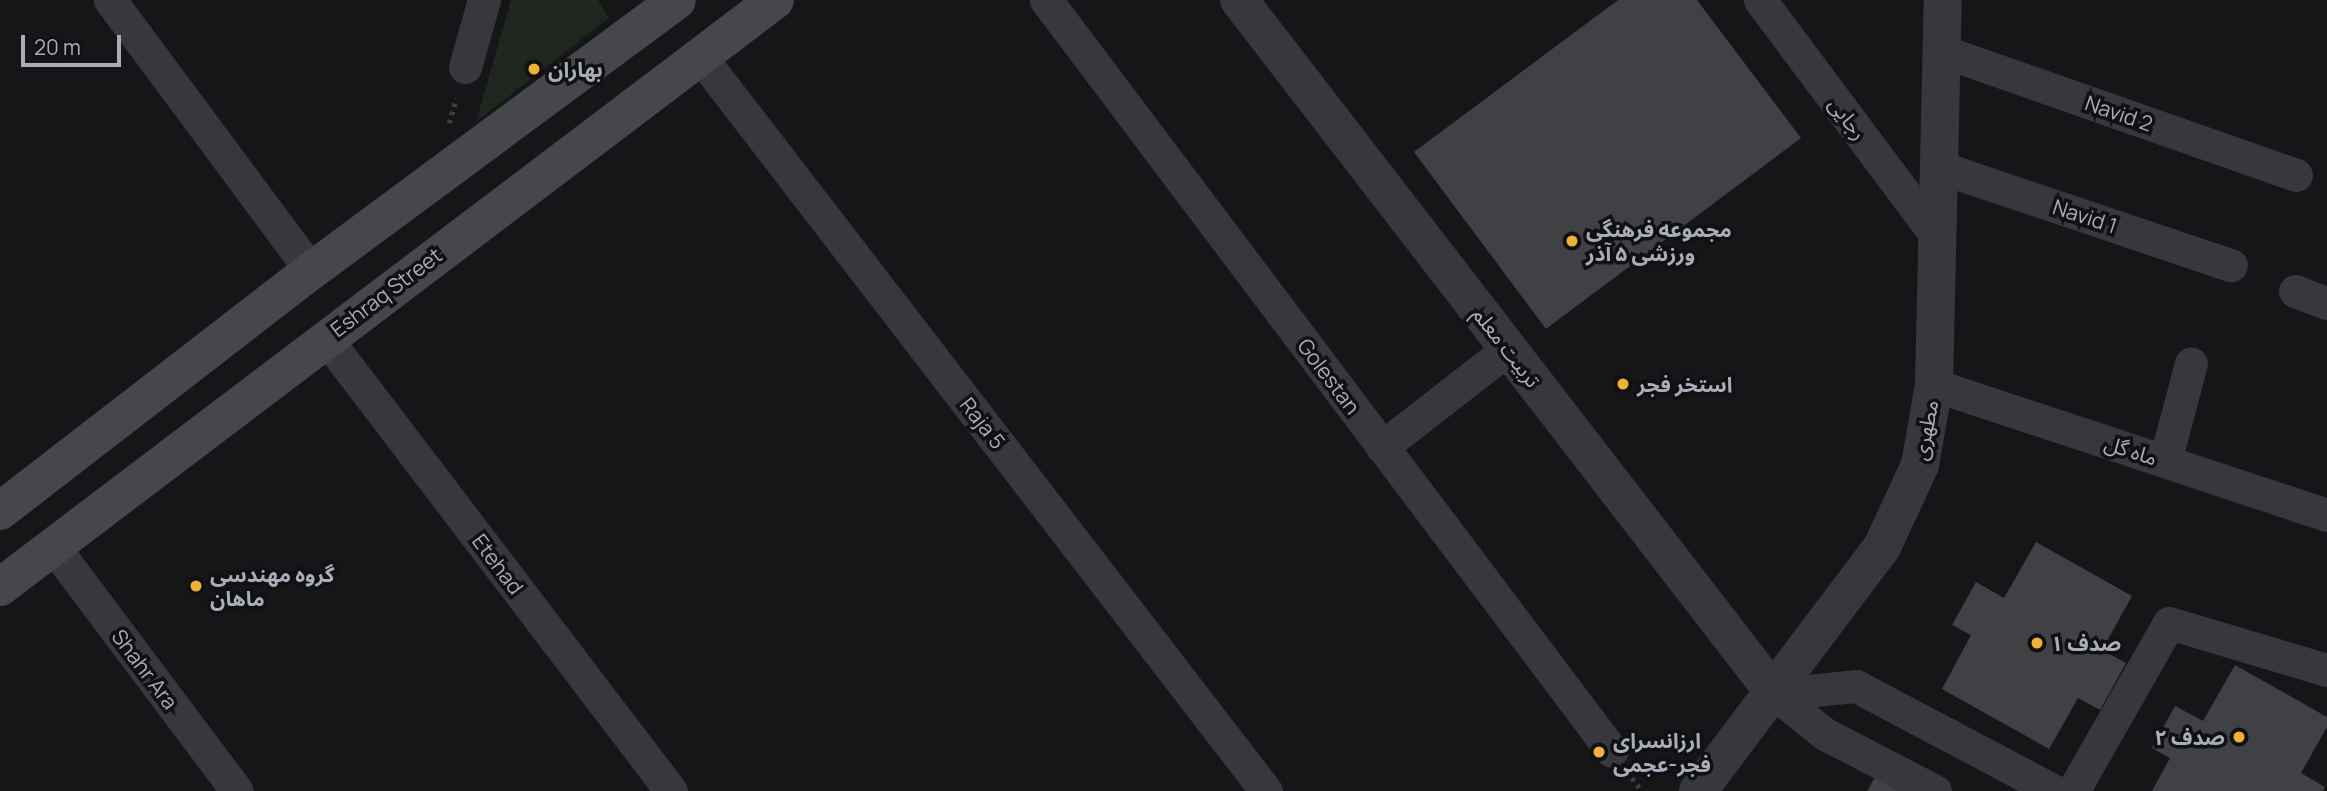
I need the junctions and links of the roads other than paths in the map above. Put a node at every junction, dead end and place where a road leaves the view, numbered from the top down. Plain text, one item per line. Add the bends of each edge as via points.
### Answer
1 (110, 0) edge
2 (484, 0) edge
3 (775, 0) edge
4 (1046, 0) edge
5 (1239, 0) edge
6 (1760, 0) edge
7 (1943, 0) edge
8 (667, 3) edge
9 (1942, 51) junction
10 (700, 56) junction
11 (465, 66) dead end
12 (1939, 167) junction
13 (2296, 175) dead end
14 (1937, 237) junction
15 (2231, 265) dead end
16 (312, 271) junction
17 (2295, 291) dead end
18 (2327, 303) edge
19 (325, 337) junction
20 (1508, 349) junction
21 (2191, 363) dead end
22 (1934, 386) junction
23 (1382, 447) junction
24 (2165, 461) junction
25 (5, 497) edge
26 (2327, 515) edge
27 (52, 546) junction
28 (0, 587) edge
29 (2327, 670) edge
30 (1775, 694) junction
31 (1612, 751) dead end
32 (237, 791) edge
33 (671, 791) edge
34 (1266, 791) edge
35 (1698, 791) edge
36 (1935, 791) edge
37 (2054, 791) edge
38 (2073, 791) edge

1 - 16 street
2 - 11 street
3 - 10 main road, Eshraq Street
4 - 23 street, Golestan
5 - 20 street, تربیت معلم
6 - 14 street, رجایی
7 - 9 street, مطهری
8 - 16 main road
9 - 12 street, مطهری
9 - 13 street, Navid 2
10 - 19 main road, Eshraq Street
10 - 34 street, Raja 5
12 - 14 street, مطهری
12 - 15 street, Navid 1
14 - 22 street, مطهری
16 - 25 main road
17 - 18 street
19 - 27 main road, Eshraq Street
19 - 33 street, Etehad
20 - 23 street
20 - 30 street, تربیت معلم
21 - 24 street
22 - 24 street, ماه گل
22 - 30 street, مطهری via 1920,465 1882,547
23 - 31 street, Golestan
24 - 26 street, ماه گل
27 - 28 main road, Eshraq Street
27 - 32 street, Shahr Ara
29 - 38 street via 2169,623
30 - 35 street, مطهری
30 - 36 street via 1825,734
30 - 37 street via 1856,686

